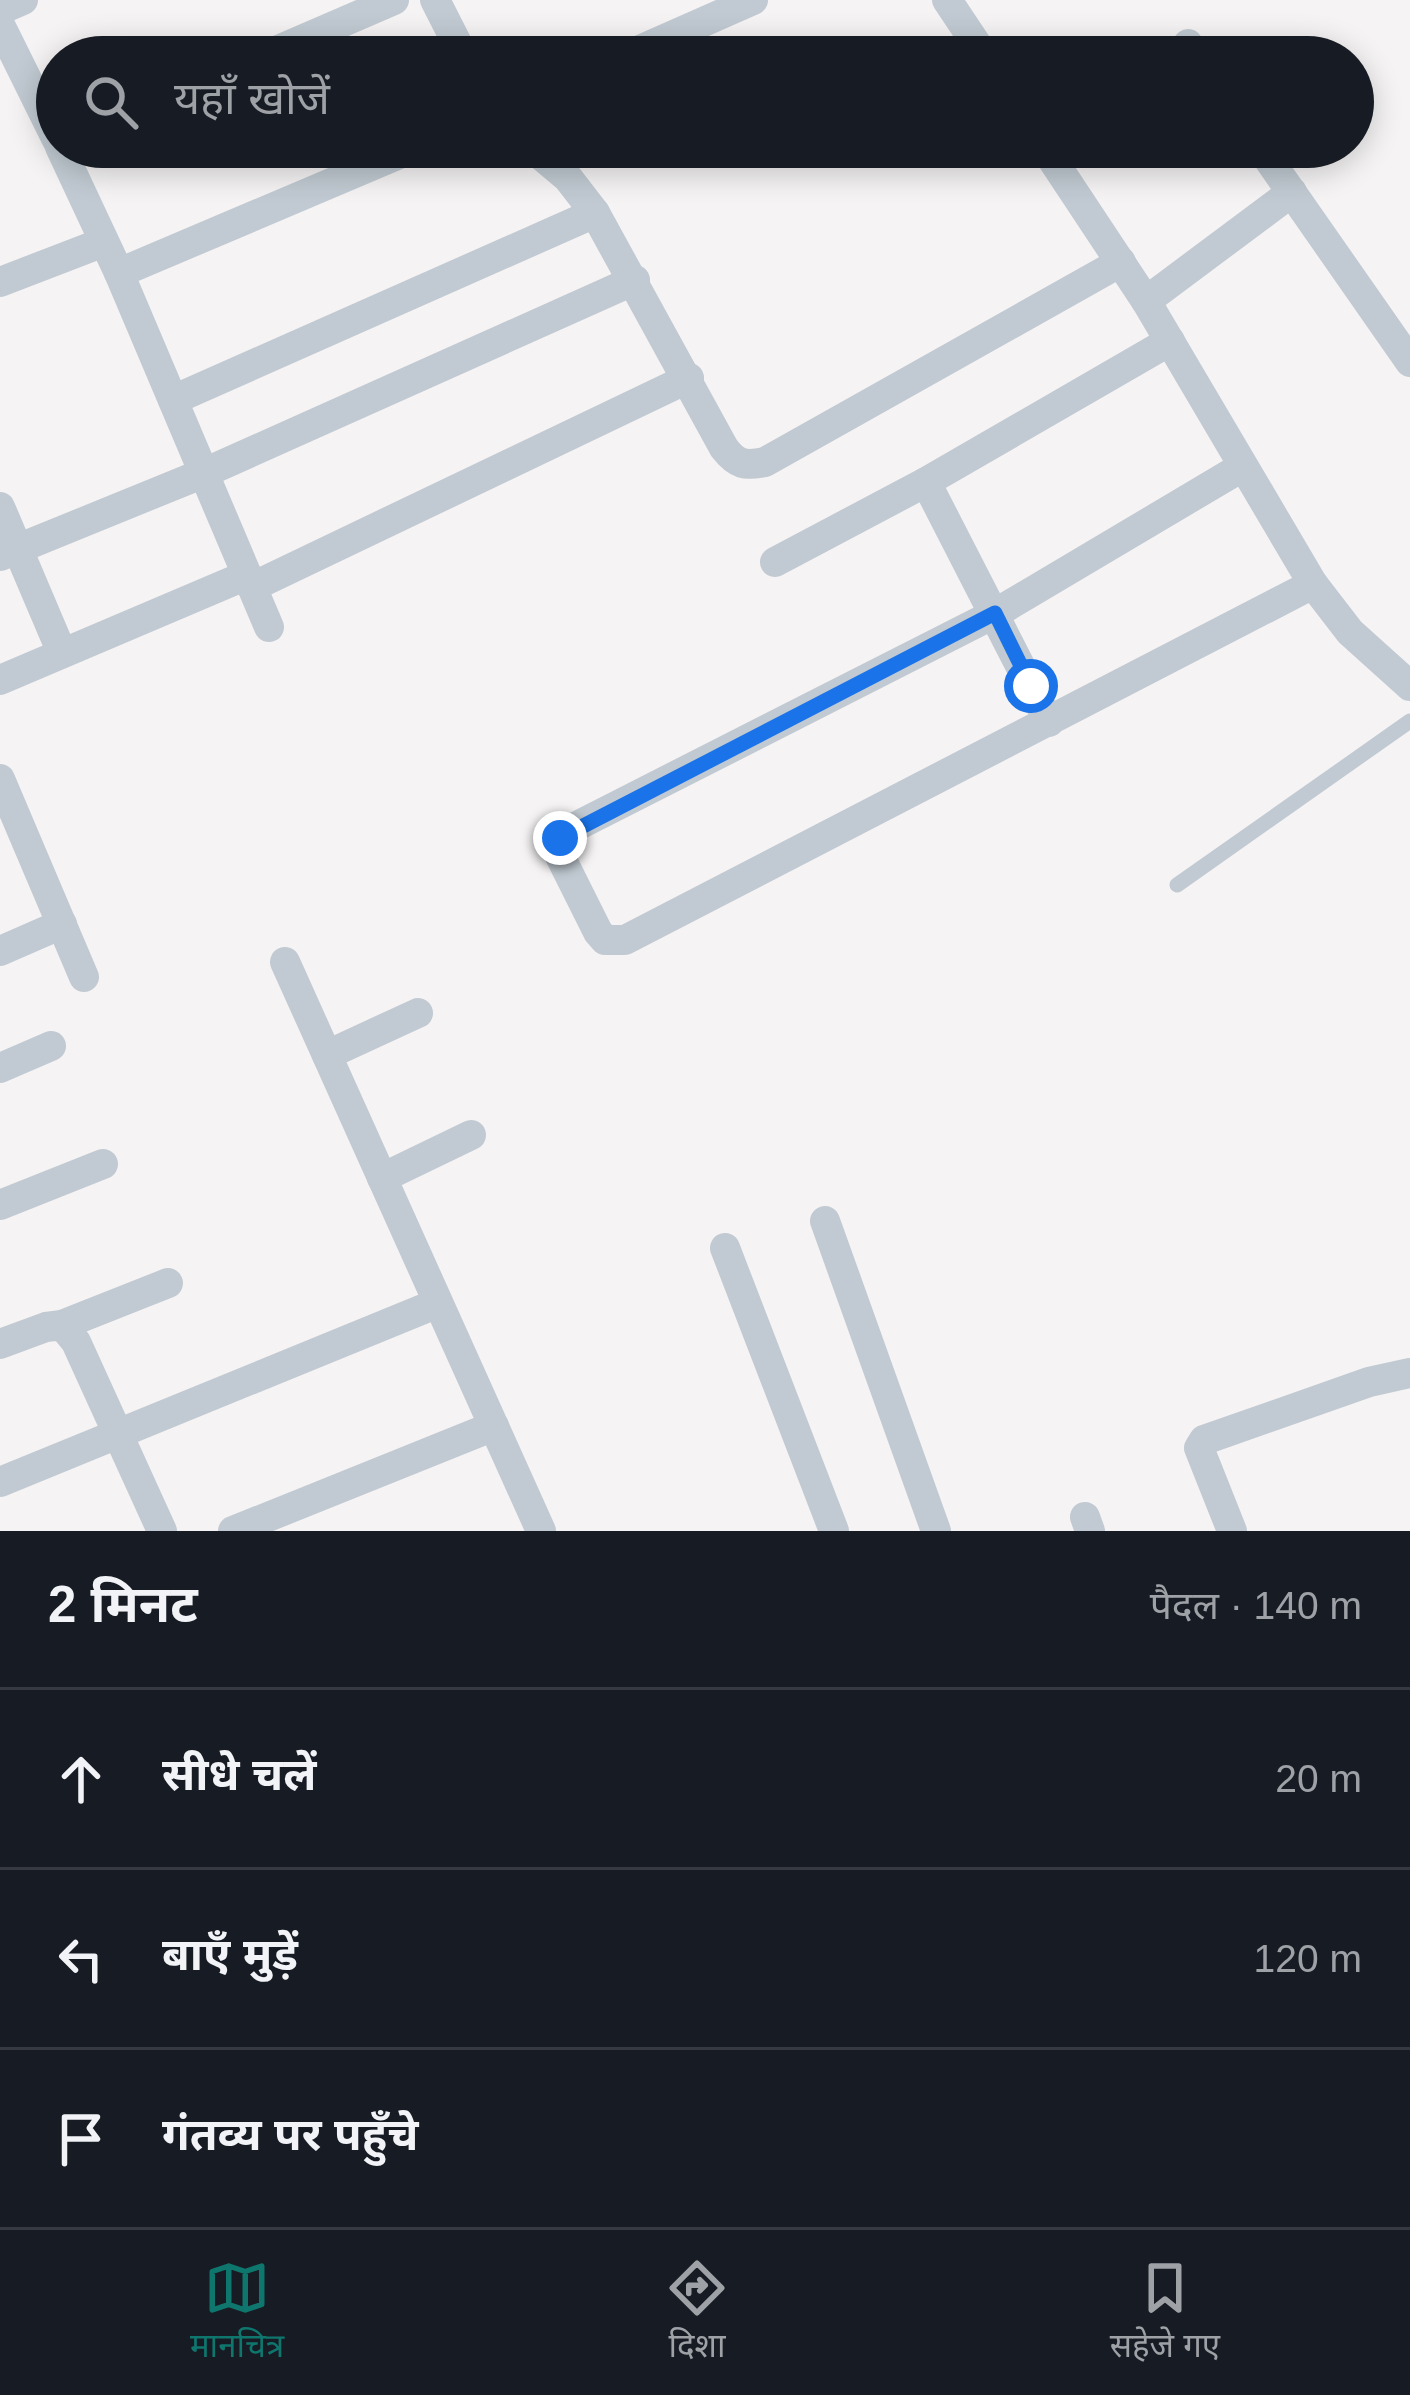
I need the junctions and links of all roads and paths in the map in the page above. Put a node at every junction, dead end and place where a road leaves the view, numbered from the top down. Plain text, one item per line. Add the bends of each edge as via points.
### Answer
1 (23, 0) edge
2 (394, 0) edge
3 (435, 0) edge
4 (753, 0) edge
5 (947, 0) edge
6 (0, 10) edge
7 (0, 26) edge
8 (311, 36) edge
9 (453, 36) edge
10 (671, 36) edge
11 (971, 36) edge
12 (36, 97) edge
13 (70, 168) edge
14 (366, 168) edge
15 (556, 168) edge
16 (1058, 168) edge
17 (1275, 168) edge
18 (1292, 192) junction
19 (595, 213) junction
20 (104, 242) junction
21 (1120, 262) junction
22 (119, 273) junction
23 (634, 280) junction
24 (0, 282) edge
25 (1146, 301) junction
26 (1170, 341) junction
27 (1410, 362) edge
28 (688, 378) junction
29 (173, 400) junction
30 (1242, 467) junction
31 (204, 473) junction
32 (926, 482) junction
33 (0, 507) edge
34 (10, 553) edge
35 (775, 562) dead end
36 (250, 581) junction
37 (1313, 584) junction
38 (995, 613) junction
39 (269, 627) dead end
40 (62, 653) junction
41 (0, 680) edge
42 (1410, 686) edge
43 (1048, 722) junction
44 (1410, 722) edge
45 (0, 779) edge
46 (7, 814) edge
47 (1177, 885) dead end
48 (62, 924) junction
49 (0, 951) edge
50 (285, 962) dead end
51 (84, 977) dead end
52 (418, 1013) dead end
53 (50, 1046) dead end
54 (327, 1055) junction
55 (0, 1068) edge
56 (471, 1135) dead end
57 (103, 1164) dead end
58 (382, 1178) junction
59 (0, 1204) edge
60 (825, 1221) dead end
61 (724, 1248) dead end
62 (168, 1283) dead end
63 (438, 1303) junction
64 (62, 1325) junction
65 (0, 1344) edge
66 (1410, 1373) edge
67 (494, 1426) junction
68 (118, 1434) junction
69 (0, 1482) edge
70 (162, 1531) edge
71 (232, 1531) edge
72 (541, 1531) edge
73 (834, 1531) edge
74 (936, 1531) edge
75 (1232, 1531) edge

1 - 6 street
2 - 8 street
3 - 9 street
4 - 10 street
5 - 11 street
7 - 12 street
13 - 20 street
14 - 22 street
15 - 19 street
16 - 21 street
17 - 18 street
18 - 25 street
18 - 27 street
19 - 23 street
19 - 29 street
20 - 22 street
20 - 24 street
21 - 25 street
21 - 28 street via 765,462 734,460
22 - 29 street
23 - 28 street
23 - 31 street
25 - 26 street
26 - 30 street
26 - 32 street
28 - 36 street
29 - 31 street
30 - 37 street
30 - 38 street
31 - 34 street
31 - 36 street
32 - 35 street
32 - 38 street
33 - 34 street
34 - 40 street
36 - 39 street
36 - 40 street
37 - 42 street via 1350,632
37 - 43 street
38 - 43 street
38 - 43 street via 569,830 560,856 604,940 626,940
40 - 41 street
44 - 47 lane
45 - 46 street
46 - 48 street
48 - 49 street
48 - 51 street
50 - 54 street
52 - 54 street
53 - 55 street
54 - 58 street
56 - 58 street
57 - 59 street
58 - 63 street
60 - 74 street
61 - 73 street
62 - 64 street
63 - 67 street
63 - 68 street
64 - 65 street
64 - 68 street
66 - 75 street via 1204,1440 1203,1461
67 - 71 street
67 - 72 street
68 - 69 street
68 - 70 street

